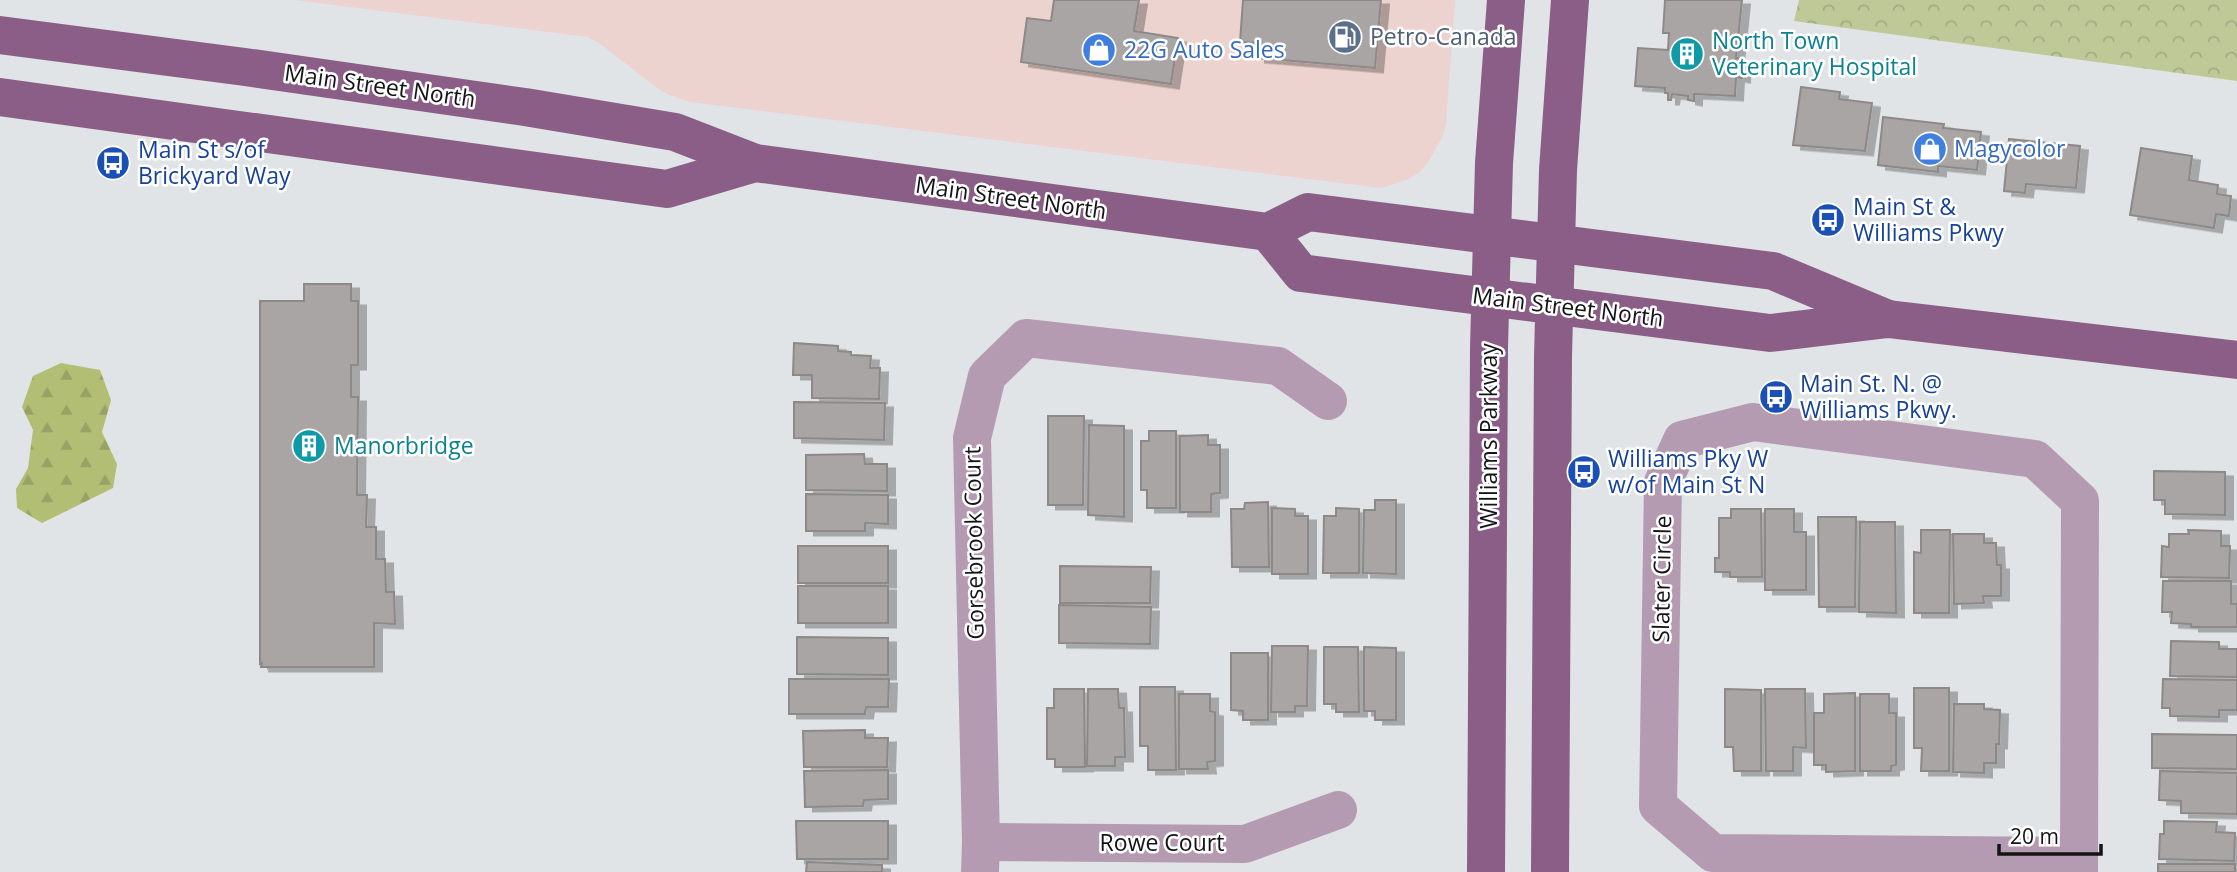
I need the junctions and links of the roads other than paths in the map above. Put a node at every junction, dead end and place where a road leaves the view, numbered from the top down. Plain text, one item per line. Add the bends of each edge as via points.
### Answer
1 (1506, 0) edge
2 (1570, 0) edge
3 (0, 35) edge
4 (0, 97) edge
5 (755, 163) junction
6 (1268, 232) junction
7 (1492, 235) junction
8 (1556, 243) junction
9 (1491, 298) junction
10 (1554, 306) junction
11 (1888, 319) junction
12 (2237, 360) edge
13 (1328, 401) dead end
14 (1338, 810) dead end
15 (981, 857) edge
16 (2078, 864) edge
17 (1486, 872) edge
18 (1550, 872) edge

1 - 7 main road, Williams Parkway
2 - 8 main road
3 - 5 main road, Main Street North via 675,132
4 - 5 main road, Main Street North via 667,189
5 - 6 main road, Main Street North
6 - 7 main road, Main Street North via 1308,212
6 - 9 main road, Main Street North via 1301,273
7 - 8 main road, Main Street North
7 - 9 main road, Williams Parkway
8 - 10 main road
8 - 11 main road, Main Street North via 1773,271
9 - 10 main road, Main Street North
9 - 17 main road, Williams Parkway
10 - 11 main road, Main Street North via 1770,333
10 - 18 main road
11 - 12 main road, Main Street North
13 - 15 street, Gorsebrook Court via 1278,366 1026,338 987,376 972,438
14 - 15 street, Rowe Court via 1245,844
16 - 16 street, Slater Circle via 2080,501 2035,459 1752,422 1682,440 1663,482 1658,806 1713,853

